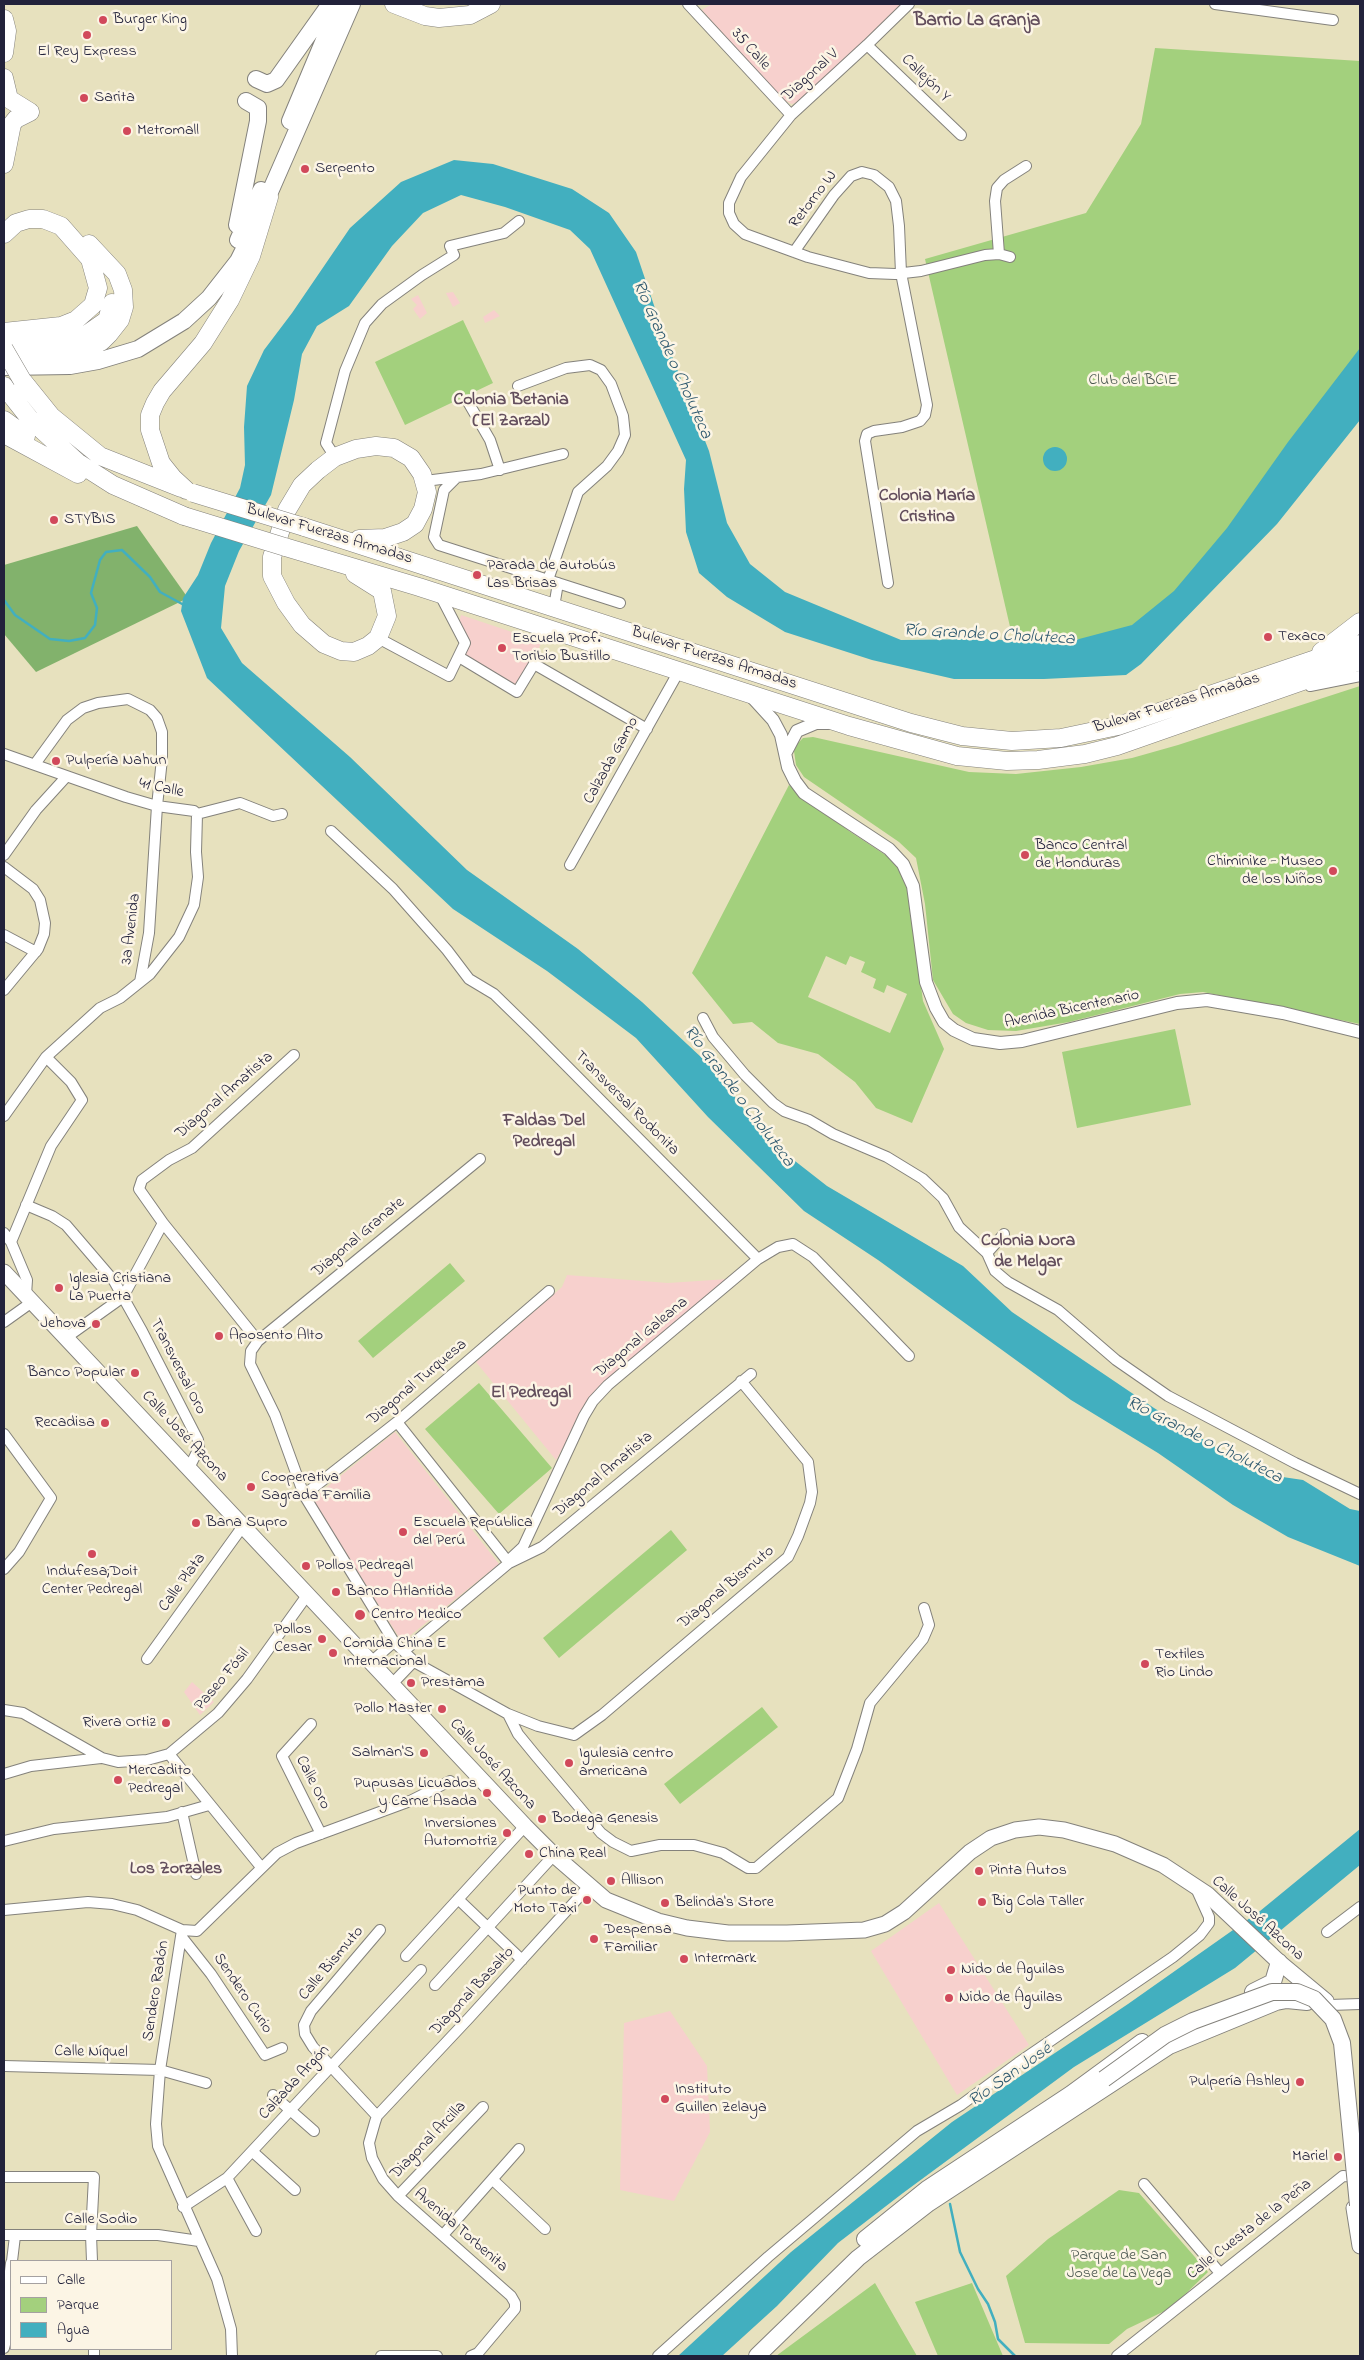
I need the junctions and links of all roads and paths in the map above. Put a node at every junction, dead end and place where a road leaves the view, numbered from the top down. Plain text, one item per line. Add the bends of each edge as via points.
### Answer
1 (330, 4) edge
2 (339, 4) edge
3 (352, 4) edge
4 (394, 4) edge
5 (414, 4) edge
6 (469, 4) edge
7 (492, 4) edge
8 (688, 4) edge
9 (909, 4) edge
10 (1215, 4) edge
11 (1274, 8) edge
12 (4, 19) edge
13 (1333, 20) dead end
14 (867, 45) junction
15 (4, 53) edge
16 (4, 78) edge
17 (256, 80) dead end
18 (246, 101) dead end
19 (791, 115) junction
20 (962, 135) dead end
21 (4, 164) edge
22 (1026, 166) dead end
23 (269, 197) junction
24 (519, 221) dead end
25 (4, 222) edge
26 (4, 234) edge
27 (794, 252) junction
28 (999, 254) junction
29 (230, 256) junction
30 (1010, 257) dead end
31 (90, 259) junction
32 (901, 273) junction
33 (4, 332) edge
34 (4, 351) edge
35 (82, 352) junction
36 (4, 367) edge
37 (518, 386) dead end
38 (4, 387) edge
39 (468, 402) dead end
40 (4, 420) edge
41 (4, 434) edge
42 (563, 454) dead end
43 (335, 457) junction
44 (62, 464) junction
45 (500, 470) junction
46 (456, 478) junction
47 (425, 481) junction
48 (113, 485) junction
49 (190, 491) junction
50 (344, 539) junction
51 (288, 548) junction
52 (548, 580) junction
53 (558, 583) junction
54 (888, 583) dead end
55 (439, 593) junction
56 (620, 603) dead end
57 (554, 606) junction
58 (1360, 622) edge
59 (378, 638) junction
60 (1360, 644) edge
61 (459, 657) junction
62 (1360, 661) edge
63 (1306, 663) junction
64 (679, 671) junction
65 (1360, 676) edge
66 (749, 694) junction
67 (1272, 694) junction
68 (849, 726) junction
69 (647, 729) junction
70 (786, 752) junction
71 (4, 754) edge
72 (35, 764) junction
73 (66, 777) junction
74 (157, 806) junction
75 (197, 814) junction
76 (282, 814) dead end
77 (331, 831) dead end
78 (4, 855) edge
79 (570, 865) dead end
80 (4, 867) edge
81 (4, 935) edge
82 (36, 952) junction
83 (140, 982) junction
84 (4, 990) edge
85 (703, 1018) dead end
86 (1360, 1032) edge
87 (294, 1055) dead end
88 (46, 1058) junction
89 (4, 1116) edge
90 (480, 1159) dead end
91 (26, 1205) junction
92 (163, 1222) junction
93 (4, 1233) edge
94 (1004, 1234) dead end
95 (11, 1242) junction
96 (987, 1253) junction
97 (758, 1259) junction
98 (4, 1272) edge
99 (549, 1292) dead end
100 (123, 1297) junction
101 (29, 1298) junction
102 (4, 1322) edge
103 (67, 1337) junction
104 (258, 1341) junction
105 (909, 1356) dead end
106 (751, 1374) dead end
107 (741, 1381) junction
108 (397, 1422) junction
109 (4, 1434) edge
110 (189, 1468) junction
111 (1360, 1494) edge
112 (304, 1495) junction
113 (244, 1526) junction
114 (508, 1562) junction
115 (4, 1569) edge
116 (308, 1594) junction
117 (924, 1608) dead end
118 (394, 1642) junction
119 (404, 1652) junction
120 (148, 1659) dead end
121 (414, 1661) junction
122 (371, 1662) junction
123 (392, 1684) junction
124 (4, 1710) edge
125 (508, 1714) junction
126 (311, 1724) dead end
127 (169, 1754) junction
128 (102, 1758) junction
129 (4, 1774) edge
130 (450, 1781) dead end
131 (209, 1805) junction
132 (182, 1812) junction
133 (525, 1826) junction
134 (321, 1834) junction
135 (4, 1841) edge
136 (554, 1855) junction
137 (262, 1867) junction
138 (196, 1874) dead end
139 (589, 1886) junction
140 (1201, 1890) junction
141 (458, 1899) junction
142 (1360, 1907) edge
143 (4, 1910) edge
144 (488, 1928) junction
145 (380, 1930) dead end
146 (1327, 1932) dead end
147 (182, 1933) junction
148 (406, 1956) dead end
149 (1276, 1959) junction
150 (522, 1960) junction
151 (421, 1970) dead end
152 (435, 1985) dead end
153 (1321, 2003) junction
154 (1360, 2004) edge
155 (282, 2048) dead end
156 (4, 2066) edge
157 (331, 2066) junction
158 (160, 2070) junction
159 (206, 2082) dead end
160 (274, 2095) dead end
161 (1076, 2099) junction
162 (483, 2107) dead end
163 (290, 2110) junction
164 (377, 2116) junction
165 (314, 2131) dead end
166 (519, 2149) dead end
167 (1358, 2149) edge
168 (253, 2152) junction
169 (4, 2177) edge
170 (227, 2178) junction
171 (493, 2180) junction
172 (1144, 2184) dead end
173 (295, 2190) dead end
174 (398, 2196) junction
175 (1358, 2197) edge
176 (183, 2207) junction
177 (545, 2229) dead end
178 (256, 2231) dead end
179 (4, 2235) edge
180 (91, 2235) junction
181 (442, 2235) junction
182 (15, 2236) junction
183 (199, 2241) junction
184 (1360, 2246) edge
185 (11, 2260) edge
186 (92, 2260) edge
187 (10, 2269) edge
188 (1220, 2273) junction
189 (4, 2348) edge
190 (232, 2356) edge
191 (381, 2356) edge
192 (436, 2356) edge
193 (471, 2356) edge
194 (658, 2356) edge
195 (742, 2356) edge
196 (756, 2356) edge
197 (1117, 2356) edge

1 - 17 main road via 276,80 267,84
2 - 29 main road
3 - 23 main road
4 - 7 highway via 439,18 470,15
5 - 6 highway via 434,9 455,9
8 - 19 street, 35 Calle
9 - 14 street, Diagonal V
10 - 11 street
11 - 13 street
12 - 15 highway via 7,31
14 - 19 street, Diagonal V
14 - 20 street, Callejón Y
16 - 21 highway via 9,99 30,112 12,124
18 - 29 main road via 258,108 258,121
19 - 27 street, Diagonal V via 740,178 729,203 729,213 734,224 745,234
22 - 28 street via 997,188
23 - 36 main road via 238,261 209,298 184,321 138,349 105,359 70,366
23 - 49 highway via 251,256 230,300 203,343 162,391 150,415 150,430 161,463 172,478
24 - 43 street via 504,233 450,246 454,255 382,304 365,323 345,371 326,443
25 - 35 highway via 28,212 57,216 73,227 117,274 123,290 124,307 120,320 102,341
26 - 31 highway via 16,223 29,219 54,222 66,230
27 - 32 street, Diagonal V via 869,273
27 - 32 street, Retorno W via 850,176 862,172 874,175 889,186 896,201
28 - 30 street
28 - 32 street, Diagonal V
29 - 35 main road via 202,292 178,314 133,340
31 - 33 highway via 98,288 89,310 61,326
31 - 34 highway via 105,273 112,292 112,308 106,320 87,334 74,338
32 - 54 street, Retorno W via 927,405 920,421 874,431 867,434 865,441
34 - 35 main road
34 - 49 highway, Bulevar Fuerzas Armadas, bridge via 51,416 100,456
37 - 52 street via 566,368 590,365 601,370 623,416 625,435 618,451 607,466 578,492
38 - 48 highway, Bulevar Fuerzas Armadas via 56,444
39 - 45 street via 490,440
40 - 44 highway
41 - 44 highway
42 - 45 street
43 - 47 highway via 356,449 394,448 410,458
43 - 59 highway via 302,486 287,510 272,557 272,576 302,625 324,644 341,652 354,652
44 - 48 highway via 88,478
45 - 46 street
46 - 47 street
46 - 52 street via 444,490 435,541
47 - 50 highway via 427,492 423,509 414,524 403,532 385,538
48 - 51 highway, Bulevar Fuerzas Armadas, bridge via 184,516
49 - 50 highway, Bulevar Fuerzas Armadas, bridge
50 - 57 highway, Bulevar Fuerzas Armadas
51 - 55 highway, Bulevar Fuerzas Armadas
51 - 59 highway via 359,576 382,591 387,616
52 - 53 street
53 - 56 street
53 - 57 street
55 - 61 street via 465,643
55 - 64 highway, Bulevar Fuerzas Armadas
57 - 63 highway, Bulevar Fuerzas Armadas via 911,723 962,736 1012,741 1061,738 1118,726
58 - 63 highway
59 - 61 street via 449,676
60 - 63 highway, Bulevar Fuerzas Armadas
61 - 69 street via 517,692 534,664
62 - 67 highway, Bulevar Fuerzas Armadas
64 - 66 highway, Bulevar Fuerzas Armadas
64 - 69 street, Calzada Gamo
65 - 67 street
66 - 68 highway, Bulevar Fuerzas Armadas
66 - 70 street, Avenida Bicentenario via 773,720
67 - 68 highway, Bulevar Fuerzas Armadas via 1117,746 1038,760 957,756
68 - 70 street via 826,722 806,726 797,731
69 - 79 street, Calzada Gamo
70 - 86 street, Avenida Bicentenario via 794,781 804,794 889,849 903,864 913,886 926,982 936,1008 944,1022 973,1039 1000,1043 1022,1041 1177,1003 1207,1000 1284,1013
71 - 72 street, 41 Calle
72 - 73 street, 41 Calle
72 - 74 street, 3a Avenida via 67,720 83,708 128,699 150,710 162,732
73 - 74 street, 41 Calle
73 - 78 street via 36,810
74 - 75 street, 41 Calle
74 - 83 street, 3a Avenida via 149,933
75 - 76 street, 41 Calle via 240,803 274,816
75 - 83 street via 198,877 194,904 179,937
77 - 97 street, Transversal Rodonita via 393,889 469,979 494,994
80 - 82 street via 33,889 40,900 44,928 42,942
81 - 82 street
82 - 84 street
83 - 88 street, 3a Avenida via 120,998 100,1008
85 - 96 street via 745,1075 773,1103 887,1158 922,1179 943,1198 959,1227
87 - 92 street, Diagonal Amatista via 192,1148 142,1180 140,1193
88 - 89 street, 3a Avenida
88 - 91 street via 71,1082 82,1100 50,1146
90 - 104 street, Diagonal Granate
91 - 95 street
91 - 100 street, Transversal Oro via 66,1225 114,1281
92 - 100 street
92 - 104 street, Diagonal Amatista
93 - 95 street
94 - 96 street
95 - 101 street via 27,1280
96 - 111 street via 995,1271 1008,1282 1058,1310 1144,1380 1263,1447
97 - 105 street via 778,1247 792,1244 813,1257
97 - 114 street, Diagonal Galeana via 593,1401 523,1547
98 - 101 main road, Calle José Azcona
99 - 108 street, Diagonal Turquesa
100 - 103 street
100 - 110 street, Transversal Oro via 198,1440 199,1448
101 - 102 street
101 - 103 main road, Calle José Azcona
103 - 110 main road, Calle José Azcona
104 - 112 street via 251,1351 250,1364 275,1416
106 - 107 street, Diagonal Amatista
107 - 114 street, Diagonal Amatista via 542,1547
107 - 125 street, Diagonal Bismuto via 808,1462 812,1492 788,1557 574,1735
108 - 112 street, Diagonal Turquesa
108 - 114 street
109 - 115 street via 51,1498 19,1552
110 - 113 main road, Calle José Azcona
112 - 118 street
113 - 116 main road, Calle José Azcona
113 - 120 street, Calle Plata
114 - 119 street, Diagonal Amatista
116 - 122 main road, Calle José Azcona
116 - 127 street, Paseo Fósil via 247,1679 218,1713
117 - 125 street via 929,1625 923,1639 870,1702 857,1749 838,1798 756,1868 748,1868 722,1853 694,1845 660,1844 631,1850 612,1842 600,1833 518,1734
118 - 119 street
118 - 122 street
119 - 121 street
121 - 123 street
121 - 125 street
122 - 123 main road, Calle José Azcona
123 - 133 main road, Calle José Azcona
124 - 128 street, Paseo Fósil via 23,1713
126 - 134 street, Calle Oro via 282,1756
127 - 128 street, Paseo Fósil via 147,1760 118,1762
127 - 131 street
128 - 129 street via 31,1766
130 - 134 street, Sendero Radón via 410,1801
131 - 132 street
131 - 137 street
132 - 135 street via 167,1817 54,1829
132 - 138 street
133 - 136 main road, Calle José Azcona
133 - 141 street
134 - 137 street, Sendero Radón via 278,1854
136 - 139 main road, Calle José Azcona
136 - 144 street
137 - 147 street, Sendero Radón via 198,1931
139 - 140 main road, Calle José Azcona via 606,1900 658,1922 687,1928 728,1933 787,1934 864,1930 885,1924 904,1912 970,1852 991,1838 1015,1830 1040,1827 1115,1844 1163,1865
139 - 150 street, Diagonal Basalto
140 - 149 main road, Calle José Azcona
140 - 194 street via 1209,1924 1200,1935 961,2105 917,2131 768,2256
141 - 144 street
141 - 148 street
142 - 146 street
143 - 147 street via 88,1902 112,1904 138,1910
144 - 150 street
144 - 152 street
145 - 157 street, Calle Bismuto via 306,2019 305,2034
147 - 155 street, Sendero Curio via 265,2055
147 - 158 street, Sendero Radón
149 - 153 main road, Calle José Azcona
149 - 161 main road via 1275,1980 1268,1987 1160,2030 1106,2067
150 - 164 street, Diagonal Basalto
151 - 157 street, Calzada Argón
153 - 154 street
153 - 161 main road via 1276,2002 1169,2046
153 - 167 main road, Calle José Azcona via 1342,2024 1346,2038
153 - 175 main road, Calle José Azcona via 1337,2043
156 - 158 street, Calle Níquel
157 - 163 street, Calzada Argón
157 - 164 street, Calle Bismuto
158 - 159 street, Calle Níquel
158 - 176 street, Sendero Radón via 156,2124 158,2146
160 - 163 street
161 - 175 main road, bridge via 1165,2035 1193,2021 1272,1992 1297,1992 1314,1998 1328,2011 1342,2043
161 - 195 main road via 927,2189 850,2250
161 - 196 main road via 929,2203 858,2258
162 - 174 street, Diagonal Arcilla
163 - 165 street
163 - 168 street, Calzada Argón
164 - 174 street, Avenida Torbenita via 369,2143 372,2158 383,2179
166 - 171 street
167 - 175 main road, Calle José Azcona
168 - 170 street, Calzada Argón
168 - 173 street
169 - 180 street via 93,2177
170 - 176 street, Calzada Argón
170 - 178 street
171 - 177 street
171 - 181 street
172 - 188 street
174 - 181 street, Avenida Torbenita
175 - 184 main road, Calle José Azcona
175 - 188 street, Calle Cuesta de la Peña via 1343,2176
176 - 183 street, Sendero Radón
179 - 182 street, Calle Sodio
180 - 182 street, Calle Sodio
180 - 183 street, Calle Sodio via 158,2235
180 - 186 street
181 - 193 street, Avenida Torbenita via 515,2303 515,2309 478,2353
182 - 185 street
183 - 190 street, Sendero Radón via 217,2280 231,2329
187 - 189 street via 6,2296 8,2333
188 - 197 street, Calle Cuesta de la Peña
191 - 192 street

